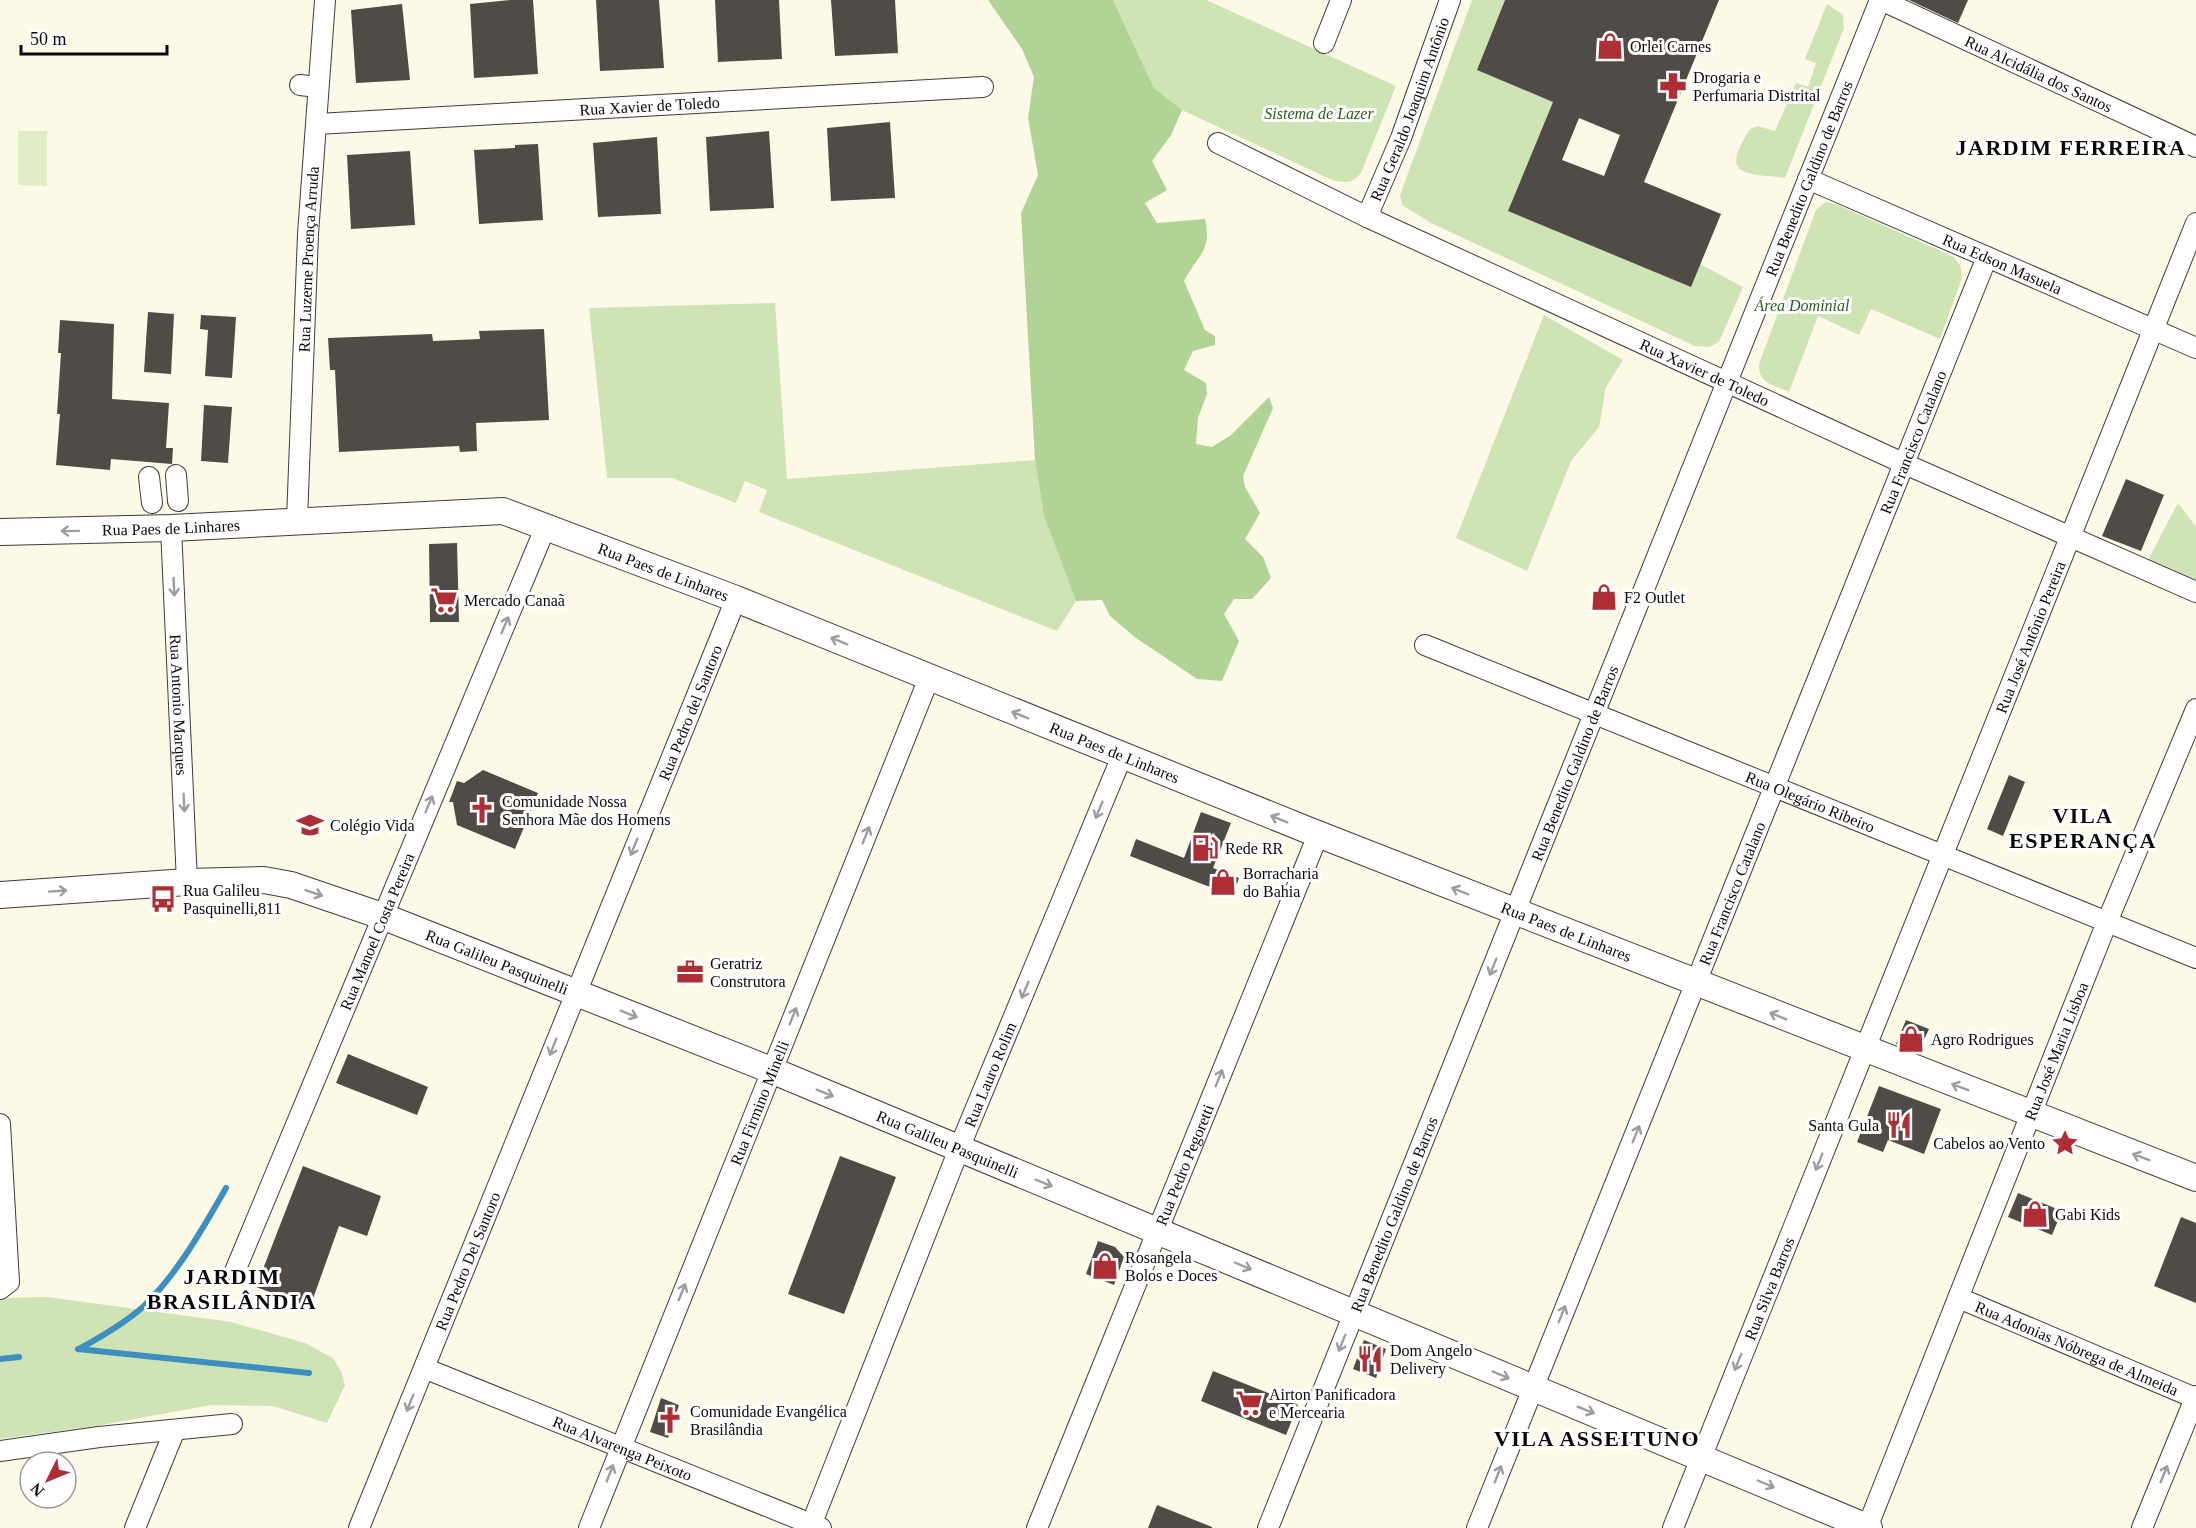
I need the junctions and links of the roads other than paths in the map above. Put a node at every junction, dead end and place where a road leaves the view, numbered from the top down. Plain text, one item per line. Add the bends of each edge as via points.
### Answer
1 (325, 0) edge
2 (1341, 0) edge
3 (1450, 0) edge
4 (1881, 0) edge
5 (1324, 43) dead end
6 (983, 87) dead end
7 (317, 124) junction
8 (1218, 143) dead end
9 (2196, 147) edge
10 (1808, 179) junction
11 (1367, 217) junction
12 (2196, 223) edge
13 (1987, 257) junction
14 (2153, 329) junction
15 (2196, 348) edge
16 (1728, 381) junction
17 (1905, 464) junction
18 (176, 475) dead end
19 (149, 477) dead end
20 (178, 501) dead end
21 (152, 503) dead end
22 (297, 520) junction
23 (546, 525) junction
24 (171, 528) junction
25 (0, 532) edge
26 (2070, 537) junction
27 (2196, 592) edge
28 (736, 599) junction
29 (1425, 645) dead end
30 (929, 678) junction
31 (2196, 709) edge
32 (1594, 714) junction
33 (1122, 756) junction
34 (1775, 787) junction
35 (1318, 835) junction
36 (1942, 855) junction
37 (187, 882) junction
38 (0, 895) edge
39 (1514, 912) junction
40 (382, 916) junction
41 (2107, 922) junction
42 (2196, 958) edge
43 (1698, 984) junction
44 (574, 993) junction
45 (1864, 1049) junction
46 (771, 1070) junction
47 (2031, 1115) junction
48 (0, 1124) edge
49 (960, 1148) junction
50 (2196, 1178) edge
51 (1158, 1230) junction
52 (235, 1271) dead end
53 (4, 1286) edge
54 (1959, 1298) junction
55 (1354, 1313) junction
56 (424, 1368) junction
57 (1532, 1388) junction
58 (2196, 1397) edge
59 (232, 1424) dead end
60 (174, 1432) junction
61 (620, 1447) junction
62 (0, 1451) edge
63 (1701, 1456) junction
64 (814, 1527) edge
65 (135, 1528) edge
66 (359, 1528) edge
67 (589, 1528) edge
68 (1037, 1528) edge
69 (1268, 1528) edge
70 (1477, 1528) edge
71 (1673, 1528) edge
72 (1868, 1528) edge
73 (2142, 1528) edge

1 - 7 street, Rua Luzerne Proença Arruda via 309,86
2 - 5 street
3 - 11 street, Rua Geraldo Joaquim Antônio via 1401,138
4 - 9 street, Rua Alcidália dos Santos
4 - 10 street, Rua Benedito Galdino de Barros
6 - 7 street, Rua Xavier de Toledo
7 - 22 street, Rua Luzerne Proença Arruda via 300,233
8 - 11 street, Rua Xavier de Toledo
10 - 13 street, Rua Edson Masuela
10 - 16 street, Rua Benedito Galdino de Barros
11 - 16 street, Rua Xavier de Toledo
12 - 14 street, Rua José Antônio Pereira
13 - 14 street, Rua Edson Masuela
13 - 17 street, Rua Francisco Catalano
14 - 15 street, Rua Edson Masuela
14 - 26 street, Rua José Antônio Pereira
16 - 17 street, Rua Xavier de Toledo
16 - 32 street, Rua Benedito Galdino de Barros
17 - 26 street, Rua Xavier de Toledo
17 - 34 street, Rua Francisco Catalano
18 - 20 street
19 - 21 street
22 - 23 street, Rua Paes de Linhares via 503,511
22 - 24 street, Rua Paes de Linhares
23 - 28 street, Rua Paes de Linhares
40 -> 23 street, Rua Manoel Costa Pereira
24 -> 25 street, Rua Paes de Linhares
24 -> 37 street, Rua Antonio Marques
26 - 27 street, Rua Xavier de Toledo
26 - 36 street, Rua José Antônio Pereira
30 -> 28 street, Rua Paes de Linhares
28 -> 44 street, Rua Pedro del Santoro
29 - 32 street, Rua Olegário Ribeiro
33 -> 30 street, Rua Paes de Linhares
46 -> 30 street, Rua Firmino Minelli
31 - 41 street, Rua José Maria Lisboa
32 - 34 street, Rua Olegário Ribeiro
32 - 39 street, Rua Benedito Galdino de Barros
35 -> 33 street, Rua Paes de Linhares
33 -> 49 street, Rua Lauro Rolim
34 - 36 street, Rua Olegário Ribeiro
34 - 43 street, Rua Francisco Catalano
39 -> 35 street, Rua Paes de Linhares
51 -> 35 street, Rua Pedro Pegoretti
36 - 41 street, Rua Olegário Ribeiro
36 - 45 street, Rua José Antônio Pereira
38 -> 37 street, Rua Galileu Pasquinelli
37 -> 40 street, Rua Galileu Pasquinelli via 264,880 291,885
39 - 43 street, Rua Paes de Linhares
39 -> 55 street, Rua Benedito Galdino de Barros
40 - 44 street, Rua Galileu Pasquinelli
40 - 52 street, Rua Manoel Costa Pereira
41 - 42 street, Rua Olegário Ribeiro
41 - 47 street, Rua José Maria Lisboa
45 -> 43 street, Rua Paes de Linhares
57 -> 43 street, Rua Francisco Catalano
44 -> 46 street, Rua Galileu Pasquinelli
44 -> 56 street, Rua Pedro Del Santoro
47 -> 45 street, Rua Paes de Linhares
45 -> 63 street, Rua Silva Barros
46 -> 49 street, Rua Galileu Pasquinelli
61 -> 46 street, Rua Firmino Minelli
50 -> 47 street, Rua Paes de Linhares
47 - 54 street, Rua José Maria Lisboa
48 - 53 street
49 -> 51 street, Rua Galileu Pasquinelli
49 - 64 street, Rua Lauro Rolim
51 -> 55 street, Rua Galileu Pasquinelli
51 - 68 street, Rua Pedro Pegoretti
54 - 58 street, Rua Adonias Nóbrega de Almeida
54 - 72 street, Rua José Maria Lisboa
55 -> 57 street, Rua Galileu Pasquinelli
55 -> 69 street, Rua Benedito Galdino de Barros
56 - 61 street, Rua Alvarenga Peixoto
56 -> 66 street, Rua Pedro Del Santoro
57 -> 63 street, Rua Galileu Pasquinelli
70 -> 57 street, Rua Francisco Catalano
73 -> 58 street
59 - 60 street
60 - 62 street via 99,1437
60 - 65 street
61 - 64 street, Rua Alvarenga Peixoto
67 -> 61 street, Rua Firmino Minelli
63 - 71 street, Rua Silva Barros
63 -> 72 street, Rua Galileu Pasquinelli

